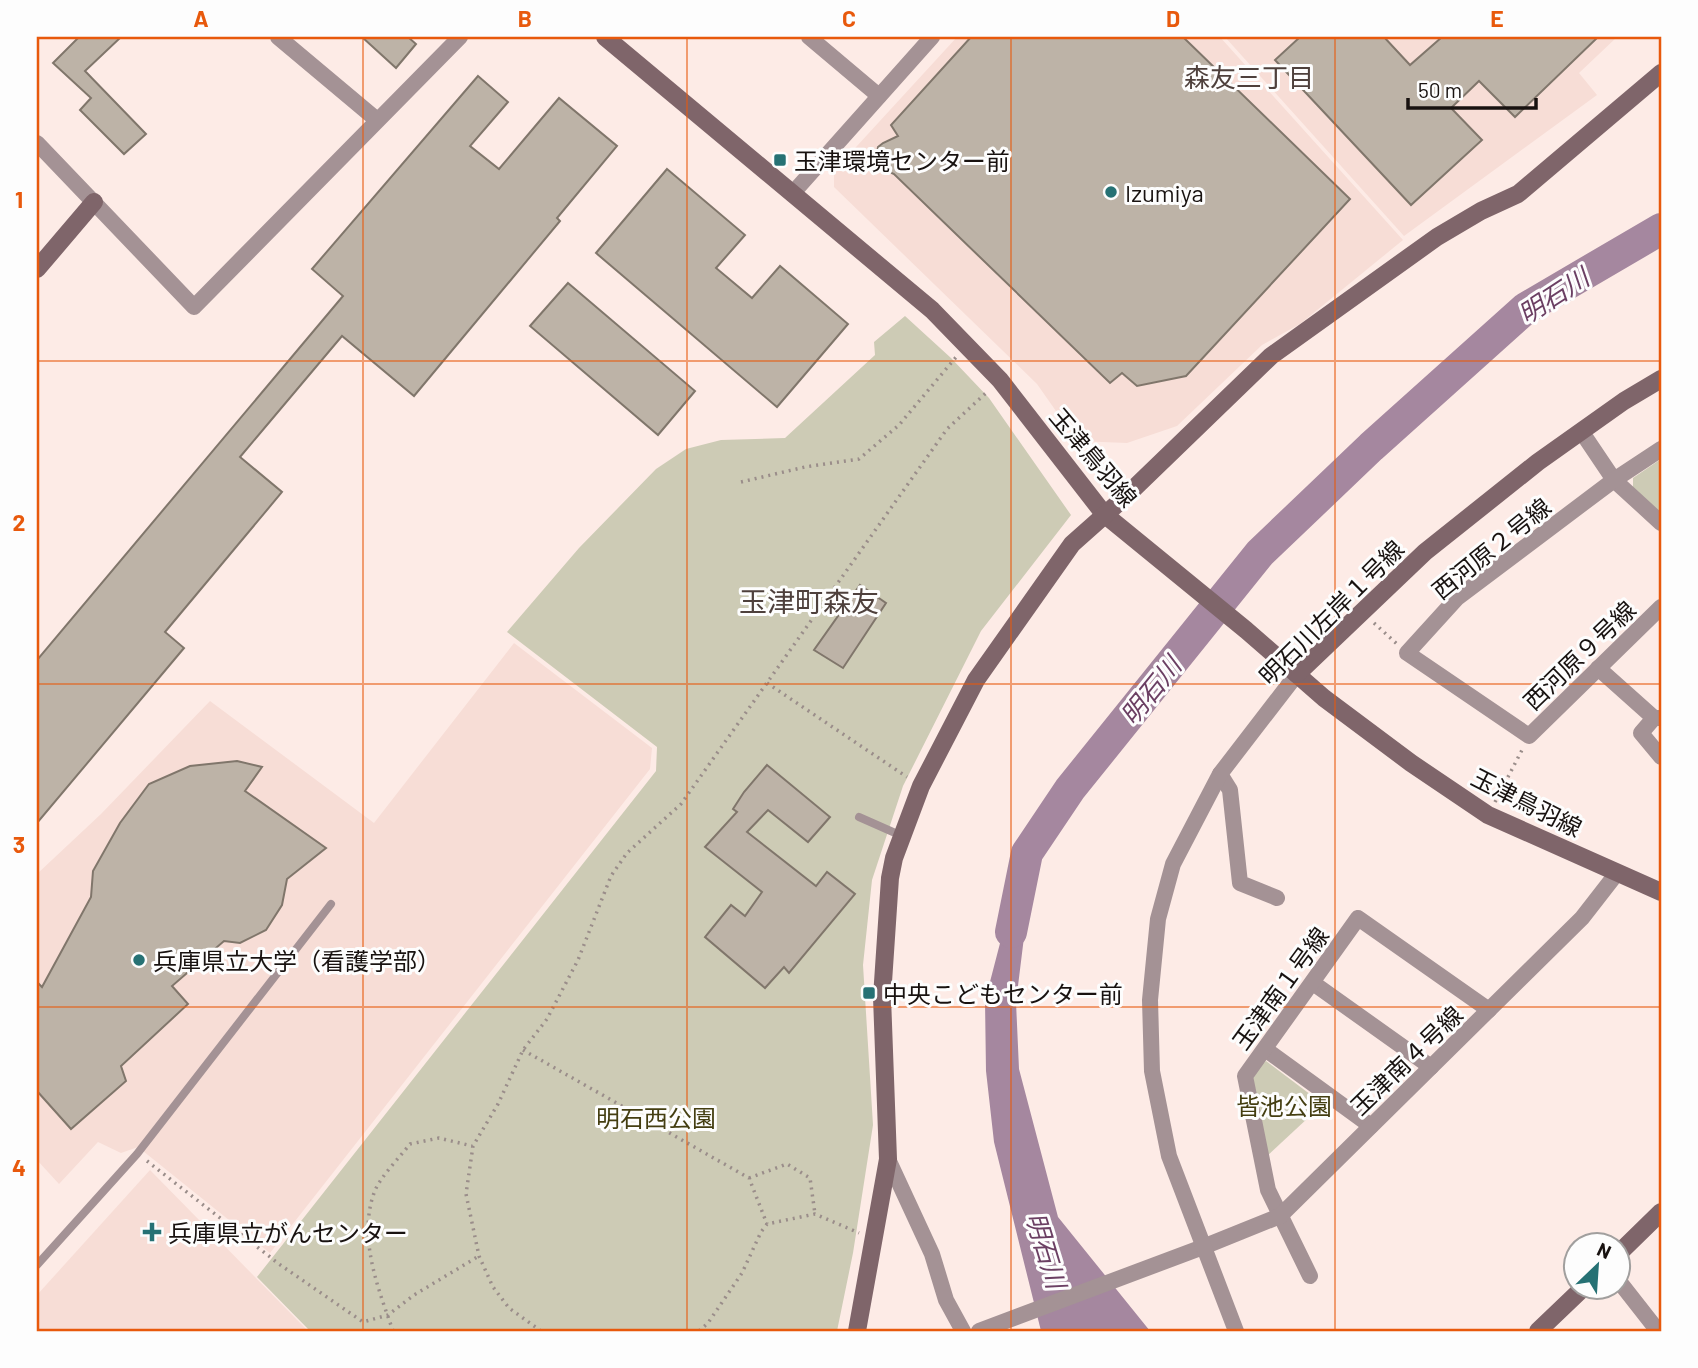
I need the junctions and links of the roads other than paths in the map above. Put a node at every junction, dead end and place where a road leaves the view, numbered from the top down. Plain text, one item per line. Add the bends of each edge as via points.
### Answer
1 (278, 37) edge
2 (460, 37) edge
3 (604, 37) edge
4 (809, 37) edge
5 (932, 37) edge
6 (1661, 73) edge
7 (879, 96) junction
8 (377, 121) junction
9 (37, 143) edge
10 (792, 194) junction
11 (94, 202) junction
12 (37, 269) edge
13 (1661, 379) edge
14 (1581, 431) junction
15 (1661, 449) edge
16 (1614, 480) junction
17 (1104, 514) junction
18 (1661, 523) edge
19 (1661, 607) edge
20 (1598, 668) junction
21 (1297, 674) junction
22 (1658, 718) edge
23 (1529, 736) joint
24 (1661, 757) edge
25 (1220, 774) junction
26 (859, 817) dead end
27 (902, 836) junction
28 (1617, 873) junction
29 (1661, 892) edge
30 (1278, 898) dead end
31 (331, 904) dead end
32 (1313, 984) junction
33 (1489, 1010) junction
34 (1265, 1049) junction
35 (1431, 1067) junction
36 (1371, 1126) junction
37 (888, 1158) junction
38 (1661, 1212) edge
39 (1280, 1216) junction
40 (1632, 1240) edge
41 (1203, 1247) junction
42 (37, 1265) edge
43 (1310, 1276) dead end
44 (1632, 1298) edge
45 (1568, 1302) edge
46 (857, 1331) edge
47 (962, 1331) edge
48 (979, 1331) edge
49 (1236, 1331) edge
50 (1538, 1331) edge
51 (1658, 1331) edge

1 - 8 street
2 - 8 street
3 - 10 street, 玉津鳥羽線
4 - 7 street
5 - 7 street
6 - 17 street via 1518,194 1437,237 1271,356
7 - 10 street
8 - 11 street via 194,307
9 - 11 street
10 - 17 street, 玉津鳥羽線 via 967,344
11 - 12 street
13 - 14 street, 明石川左岸１号線
14 - 16 street
14 - 21 street, 明石川左岸１号線 via 1425,552
15 - 16 street, 西河原２号線
16 - 18 street
16 - 23 street, 西河原２号線 via 1457,598 1407,653
17 - 21 street, 玉津鳥羽線
17 - 27 street via 1072,544 976,680 921,786
19 - 20 street, 西河原９号線
20 - 22 street
20 - 23 street, 西河原９号線
21 - 25 street, 明石川左岸１号線
21 - 28 street, 玉津鳥羽線 via 1411,763 1488,815
22 - 24 street via 1641,733
25 - 30 street via 1230,790 1240,883
25 - 41 street, 明石川左岸１号線 via 1173,864 1158,919 1150,1000 1152,1071 1169,1156
26 - 27 lane
27 - 37 street via 890,878 882,997
28 - 29 street, 玉津鳥羽線
28 - 33 street, 玉津南４号線 via 1582,918
31 - 42 lane via 137,1154
32 - 33 street, 玉津南１号線 via 1358,918
32 - 34 street, 玉津南１号線
32 - 35 street
33 - 35 street, 玉津南４号線
34 - 36 street
34 - 39 street, 玉津南１号線 via 1245,1076 1268,1190
35 - 36 street, 玉津南４号線
36 - 39 street, 玉津南４号線
37 - 46 street
37 - 47 street
38 - 40 street
39 - 41 street, 玉津南４号線
39 - 43 street, 玉津南１号線
41 - 48 street, 玉津南４号線
41 - 49 street, 明石川左岸１号線
44 - 51 street
45 - 50 street

